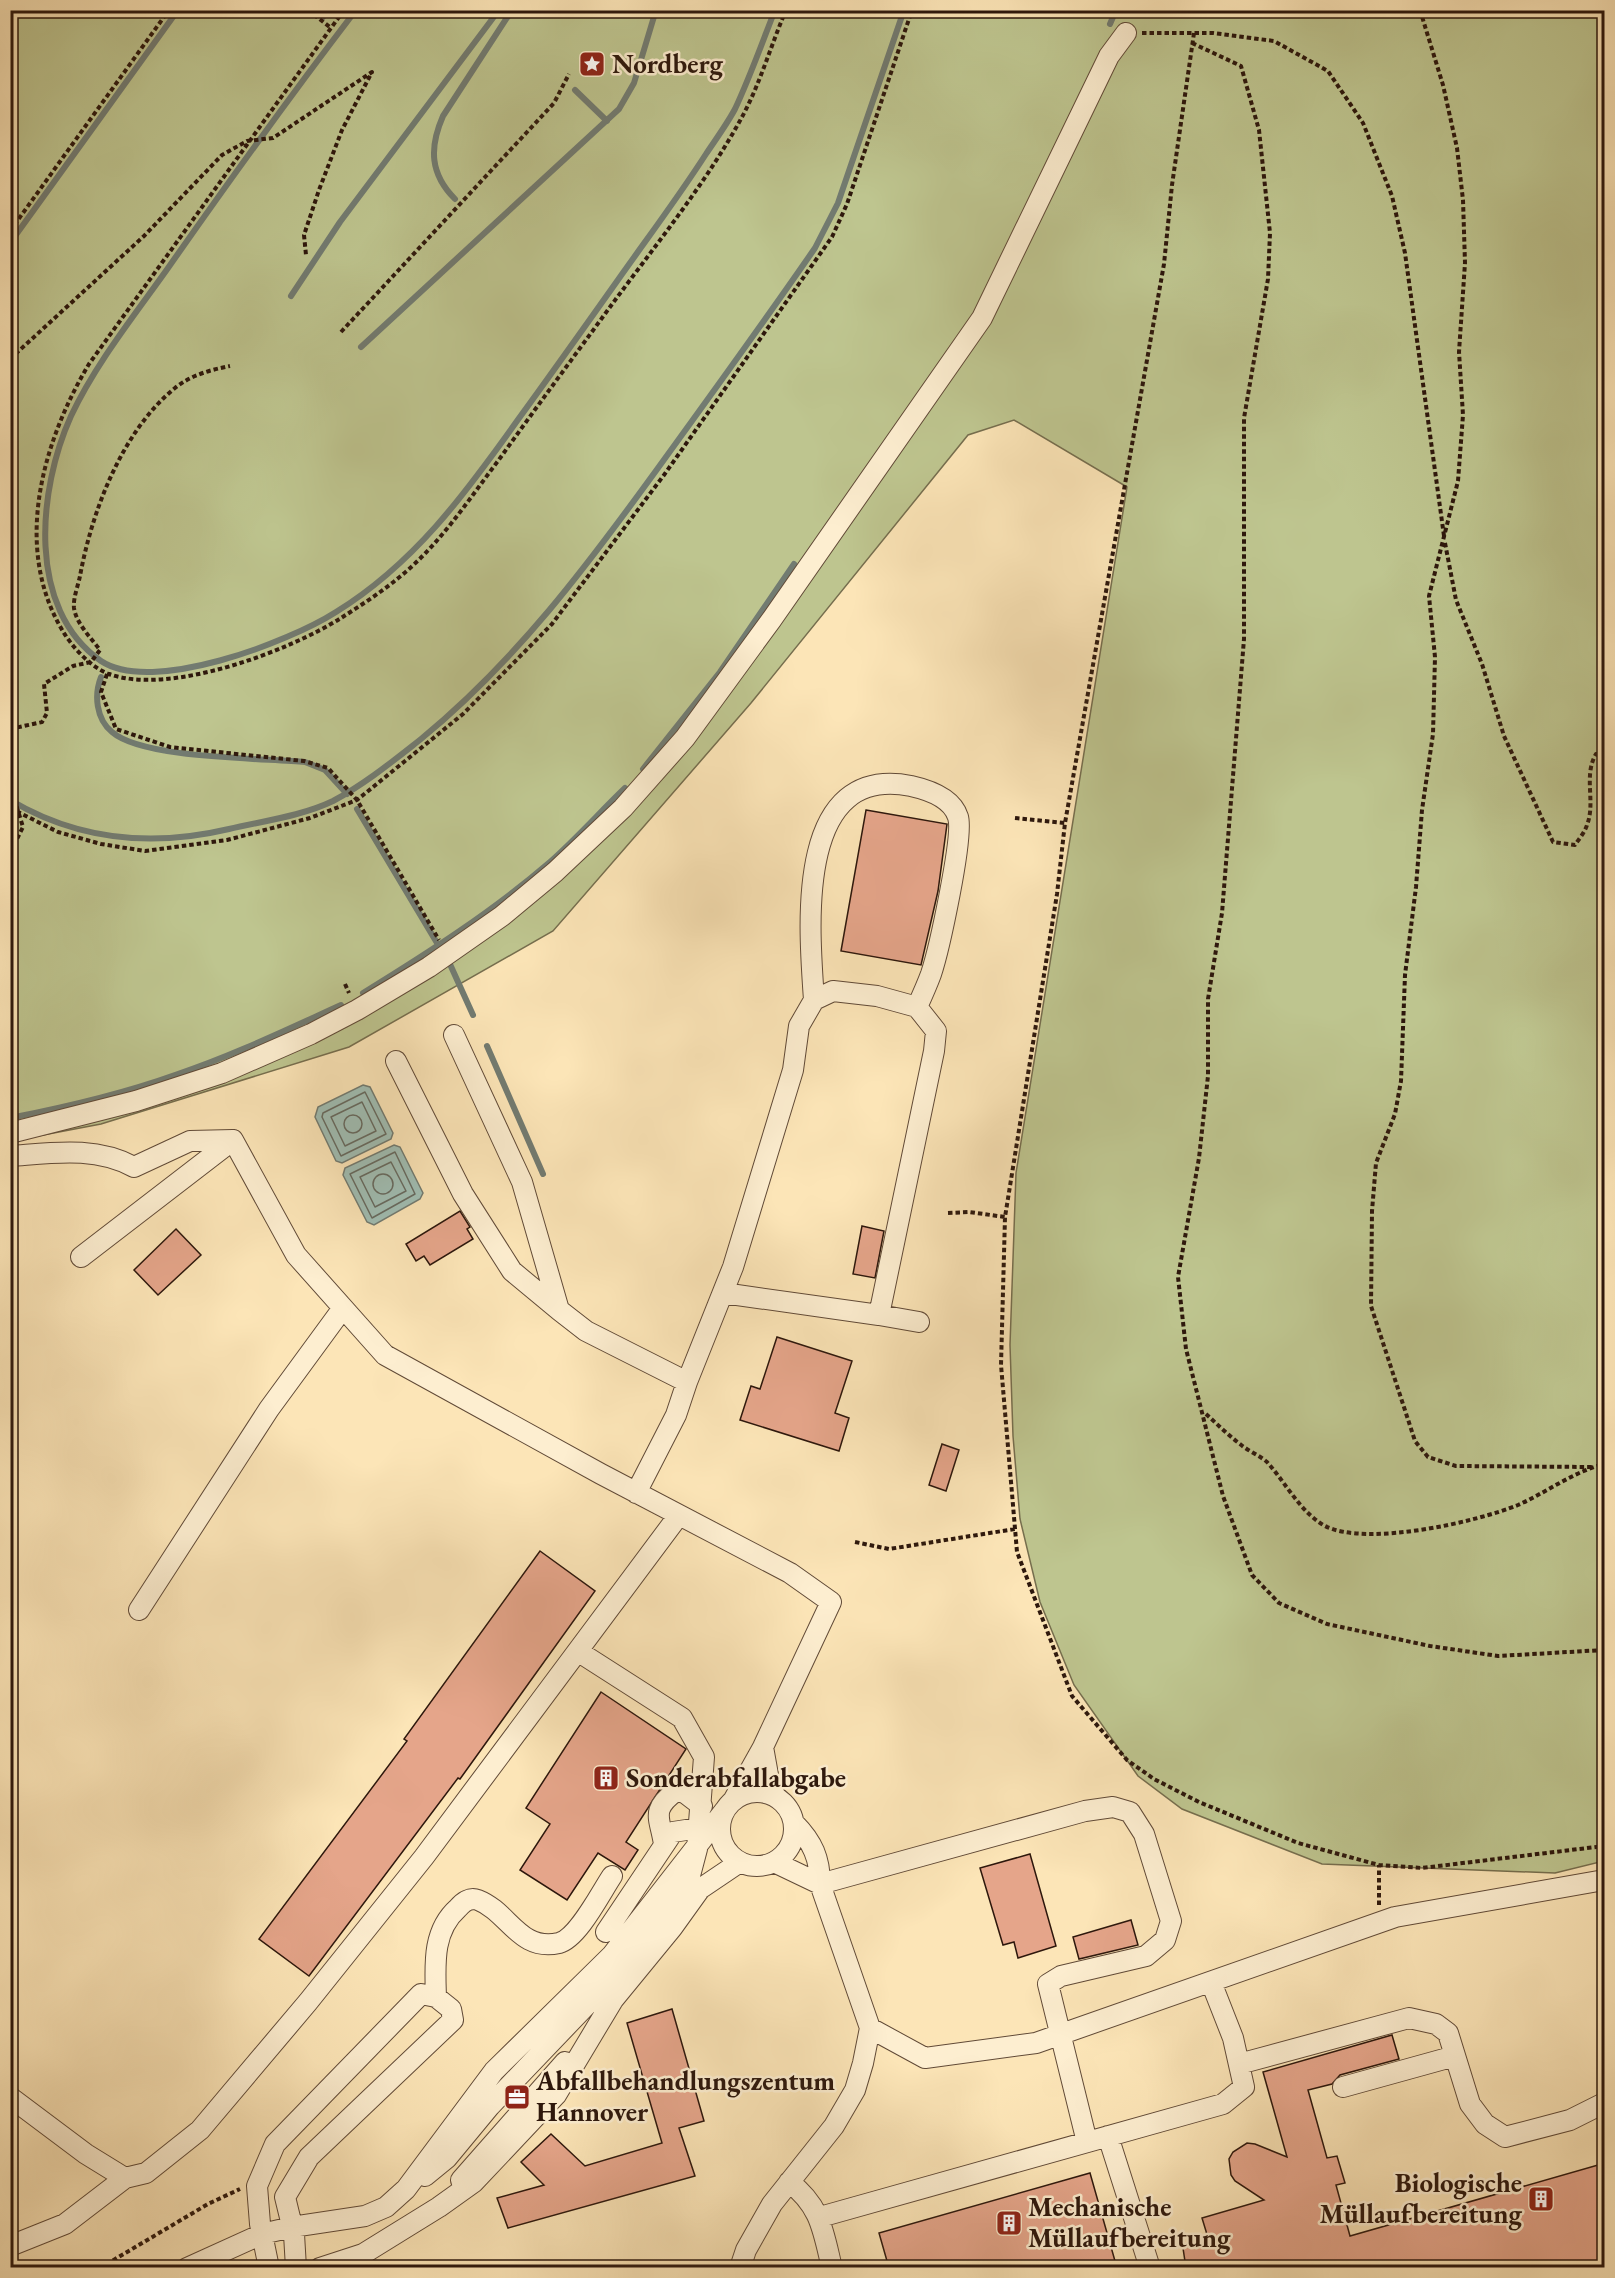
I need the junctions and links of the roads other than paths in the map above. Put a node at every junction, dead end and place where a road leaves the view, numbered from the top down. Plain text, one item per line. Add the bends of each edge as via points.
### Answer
1 (1126, 33) road end
2 (814, 1000) junction
3 (917, 1007) junction
4 (454, 1035) dead end
5 (396, 1061) dead end
6 (10, 1133) edge
7 (233, 1140) junction
8 (10, 1156) edge
9 (81, 1257) dead end
10 (723, 1293) junction
11 (343, 1308) junction
12 (559, 1310) junction
13 (879, 1316) junction
14 (919, 1322) dead end
15 (687, 1382) junction
16 (636, 1493) junction
17 (679, 1515) junction
18 (139, 1610) dead end
19 (579, 1652) junction
20 (763, 1747) junction
21 (775, 1795) junction
22 (730, 1805) junction
23 (702, 1806) junction
24 (794, 1823) junction
25 (699, 1828) junction
26 (664, 1844) junction
27 (697, 1849) junction
28 (740, 1862) junction
29 (774, 1862) junction
30 (612, 1876) dead end
31 (1605, 1880) edge
32 (820, 1884) junction
33 (606, 1932) dead end
34 (1211, 1982) junction
35 (436, 1997) junction
36 (870, 2028) junction
37 (1059, 2035) junction
38 (1455, 2056) junction
39 (1239, 2064) junction
40 (1343, 2087) dead end
41 (10, 2097) edge
42 (1605, 2103) edge
43 (1108, 2136) junction
44 (1087, 2142) junction
45 (125, 2178) junction
46 (789, 2182) junction
47 (820, 2217) junction
48 (292, 2227) junction
49 (262, 2234) junction
50 (10, 2246) edge
51 (187, 2268) edge
52 (269, 2268) edge
53 (296, 2268) edge
54 (320, 2268) edge
55 (740, 2268) edge
56 (832, 2268) edge
57 (1150, 2268) edge

1 - 6 lane via 1109,56 982,318 739,665 685,738 623,808 502,916 357,1010 222,1073 136,1101
2 - 3 lane via 833,991 877,996
2 - 3 lane via 810,898 822,840 847,798 874,784 893,784 943,799 953,807 960,829 934,962
2 - 10 lane via 799,1026 793,1070 767,1162
3 - 13 lane via 936,1030 934,1050
4 - 12 lane via 522,1182
5 - 12 lane via 463,1194 502,1256 512,1271
7 - 8 lane via 190,1141 134,1167 98,1153
7 - 9 lane
7 - 11 lane via 296,1255
10 - 13 lane
10 - 15 lane
11 - 16 lane via 385,1356
11 - 18 lane via 269,1409
12 - 15 lane via 586,1331
13 - 14 lane
15 - 16 lane via 676,1415
16 - 17 lane
17 - 19 lane
17 - 20 lane via 790,1573 831,1602
19 - 23 lane via 682,1718 704,1758
19 - 45 lane via 424,1857 200,2130 146,2173
20 - 21 lane
20 - 22 lane
21 - 22 lane via 754,1791
21 - 24 lane via 791,1812
22 - 27 lane
22 - 28 lane via 720,1833 724,1845
23 - 25 lane
23 - 26 lane via 676,1791 666,1798 658,1809
24 - 29 lane via 791,1846
24 - 32 lane via 820,1863
25 - 26 lane via 673,1832
25 - 27 lane
26 - 33 lane
27 - 48 lane via 612,1954 495,2071 406,2189 386,2206 365,2216
28 - 29 lane via 752,1866
28 - 54 lane via 700,1889 613,2000 556,2095 474,2182 363,2254
29 - 32 lane
30 - 35 lane via 572,1937 559,1943 528,1941 475,1899 465,1901 441,1930 435,1970
31 - 34 lane via 1395,1917
32 - 36 lane
32 - 37 lane via 1085,1811 1113,1807 1130,1812 1144,1834 1171,1921 1165,1940 1146,1956 1061,1976 1048,1984
34 - 37 lane
34 - 39 lane
35 - 48 lane via 451,2009 453,2020 309,2157 285,2197
35 - 49 lane via 421,1994 274,2144 257,2186
36 - 37 lane via 925,2058 1035,2043
36 - 46 lane via 855,2090 834,2126
37 - 44 lane
38 - 39 lane via 1448,2033 1436,2024 1409,2018
38 - 40 lane
38 - 42 lane via 1470,2104 1485,2124 1505,2137 1570,2120
39 - 43 lane via 1244,2087 1223,2104
41 - 45 lane
43 - 44 lane
43 - 57 lane
44 - 47 lane
45 - 50 lane via 65,2224
46 - 47 lane via 803,2192
46 - 55 lane via 772,2204
47 - 56 lane
48 - 49 lane
48 - 53 lane
49 - 51 lane
49 - 52 lane

